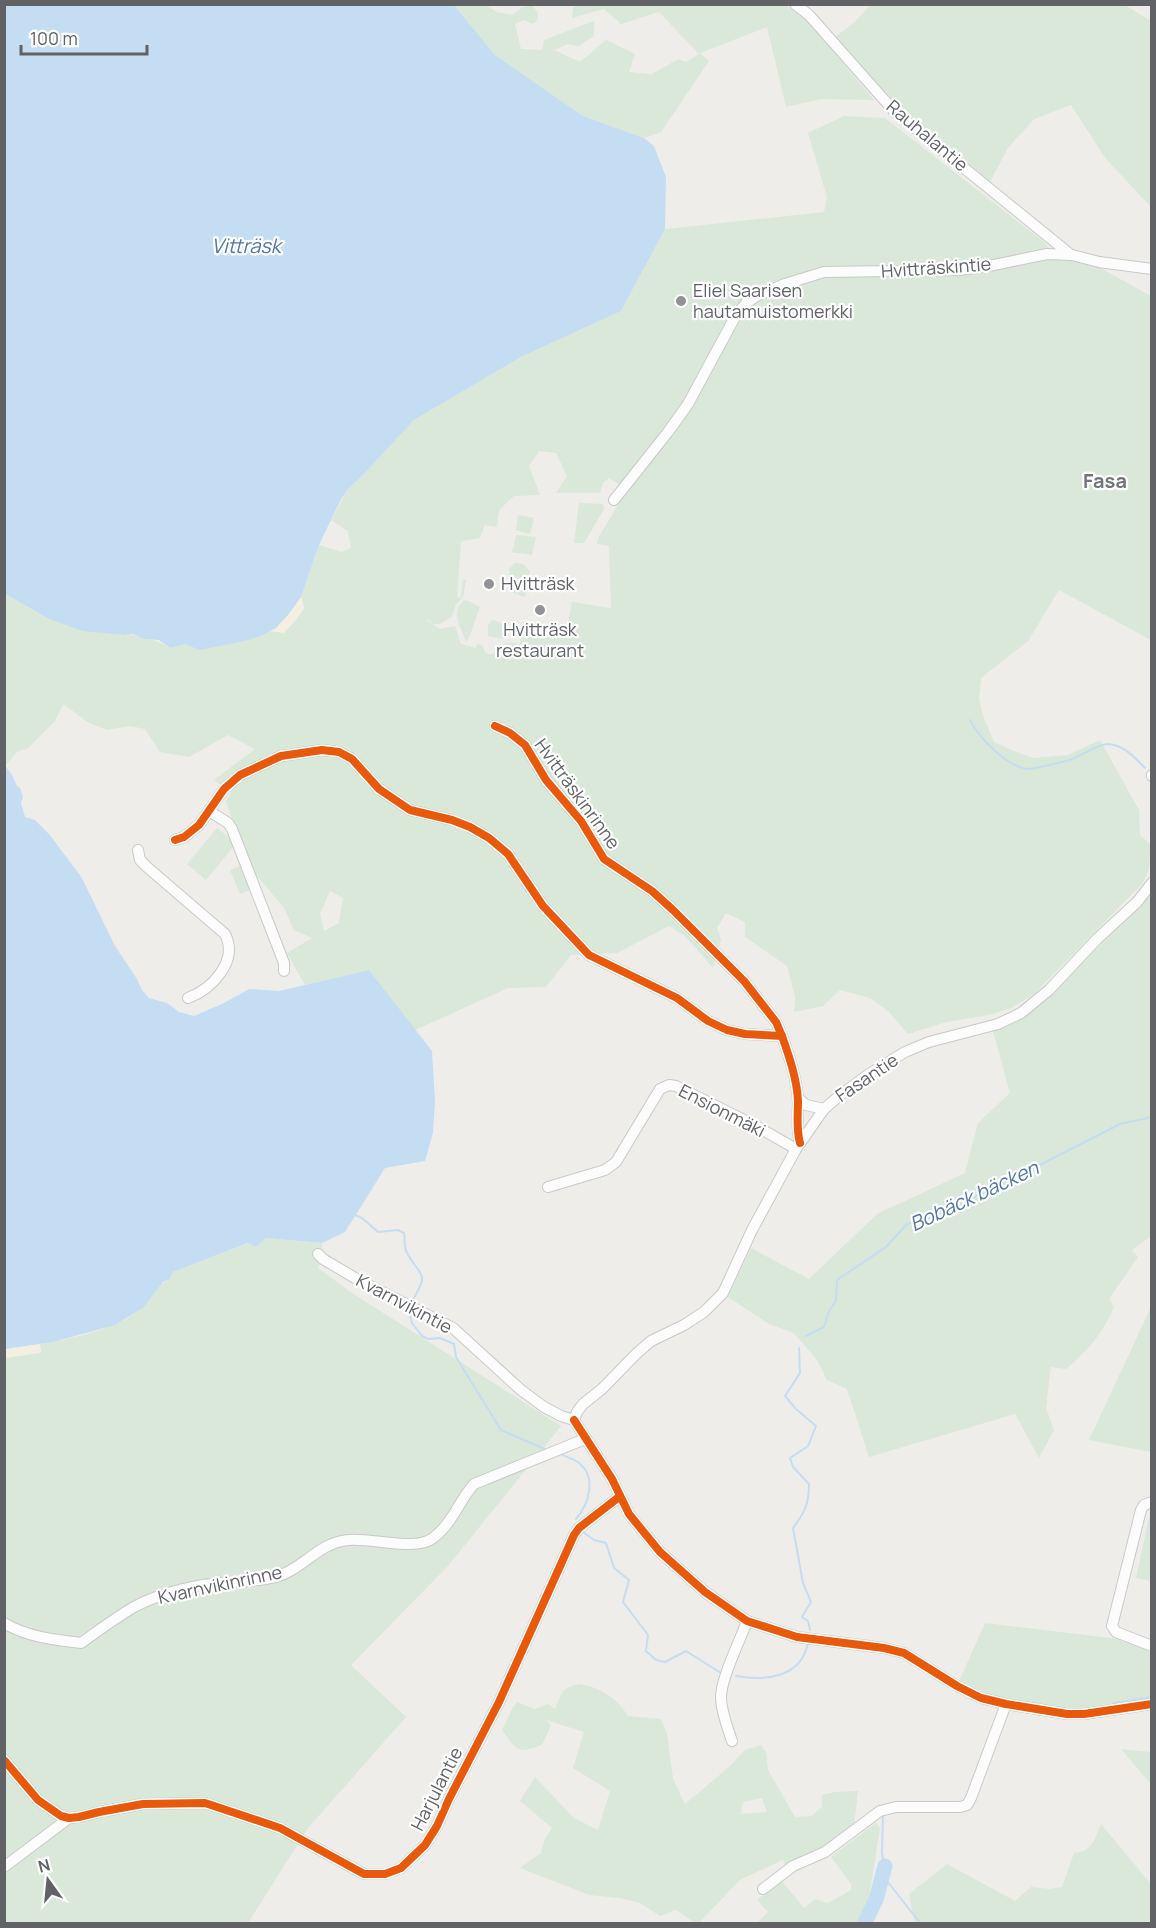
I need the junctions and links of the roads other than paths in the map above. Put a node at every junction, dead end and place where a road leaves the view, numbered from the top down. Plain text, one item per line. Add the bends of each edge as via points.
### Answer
1 (795, 4) edge
2 (1072, 255) junction
3 (1152, 269) edge
4 (614, 500) dead end
5 (495, 726) dead end
6 (209, 811) junction
7 (175, 840) dead end
8 (138, 850) dead end
9 (1152, 883) edge
10 (284, 971) dead end
11 (188, 998) dead end
12 (782, 1036) junction
13 (798, 1098) junction
14 (824, 1109) junction
15 (798, 1146) junction
16 (548, 1187) dead end
17 (318, 1254) dead end
18 (573, 1420) junction
19 (585, 1439) junction
20 (619, 1497) junction
21 (1152, 1502) edge
22 (747, 1621) junction
23 (4, 1623) edge
24 (1152, 1646) edge
25 (1006, 1704) junction
26 (1152, 1704) edge
27 (732, 1741) dead end
28 (4, 1760) edge
29 (69, 1818) junction
30 (4, 1867) edge
31 (762, 1889) dead end

1 - 2 street, Rauhalantie via 894,111
2 - 3 street, Hvitträskintie
2 - 4 street, Hvitträskintie via 1037,255 959,270 824,272 753,298 735,317 688,404
5 - 12 street, Hvitträskinrinne via 525,746 546,780 581,821 604,860 674,910 744,981 776,1022
6 - 7 street via 184,837
6 - 10 street via 232,829
6 - 12 street via 224,789 240,775 261,765 300,752 339,752 352,759 379,789 410,810 452,820 489,838 508,854 543,906 589,955 677,998 727,1030
8 - 11 street via 140,860 229,941 229,958 224,968 209,987
9 - 14 street, Fasantie via 1049,990 1021,1013 998,1024 905,1052
12 - 13 street, Hvitträskinrinne
13 - 14 street via 806,1105
13 - 15 street, Hvitträskinrinne
14 - 15 street, Fasantie
15 - 16 street, Ensionmäki via 669,1085 660,1089 612,1166
15 - 18 street, Fasantie via 717,1301 684,1325 651,1341 583,1404
17 - 18 street, Kvarnvikintie via 355,1278 453,1328 521,1390 544,1407
18 - 19 street
19 - 20 street via 612,1479
19 - 23 street, Kvarnvikinrinne via 474,1484 432,1540 417,1544 349,1540 328,1544 276,1577 203,1585 135,1606 81,1643 48,1639
20 - 22 street via 660,1552 705,1592
20 - 29 street, Harjulantie via 579,1528 569,1543 499,1702 437,1826 425,1845 401,1868 374,1876 364,1874 280,1828 205,1803 143,1804
21 - 24 street via 1144,1504 1141,1510 1112,1626 1116,1632
22 - 25 street via 797,1637 904,1653 957,1686
22 - 27 street via 721,1697
25 - 26 street via 1067,1714
25 - 31 street via 967,1805 880,1811 825,1852 793,1866
28 - 29 street via 38,1800
29 - 30 street

